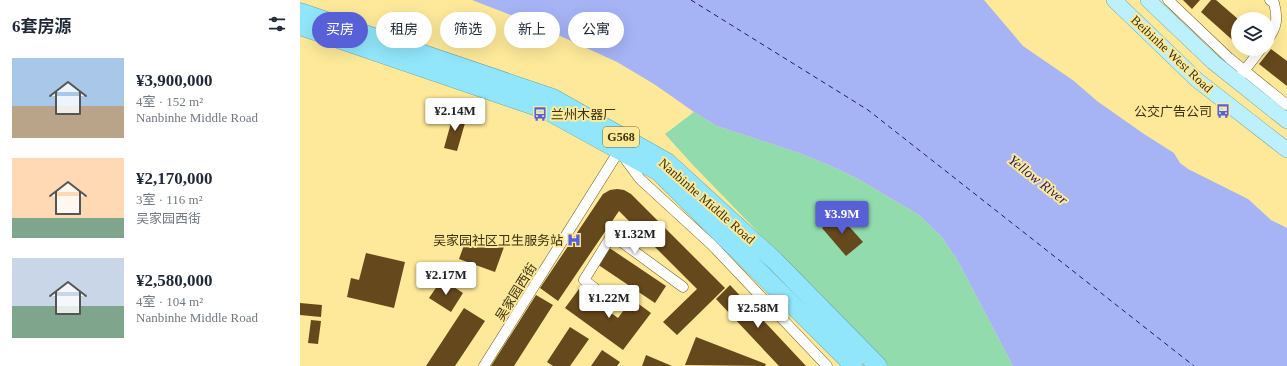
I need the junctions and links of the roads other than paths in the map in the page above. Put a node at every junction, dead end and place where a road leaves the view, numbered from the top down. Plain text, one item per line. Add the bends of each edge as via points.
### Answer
1 (1114, 0) edge
2 (1148, 0) edge
3 (1168, 0) edge
4 (1270, 0) edge
5 (300, 12) edge
6 (300, 26) edge
7 (1275, 30) edge
8 (1256, 56) edge
9 (1241, 76) junction
10 (1287, 105) edge
11 (1287, 121) edge
12 (623, 145) junction
13 (1287, 150) edge
14 (683, 287) dead end
15 (614, 303) dead end
16 (484, 366) edge
17 (827, 366) edge
18 (854, 366) edge
19 (878, 366) edge

1 - 13 main road, Beibinhe West Road via 1197,80
2 - 9 main road, Beibinhe West Road via 1213,62
3 - 9 street via 1229,58
4 - 7 street via 1274,3 1277,15
5 - 12 highway, Nanbinhe Middle Road / G568 via 552,98
6 - 12 highway, Nanbinhe Middle Road / G568 via 546,110
8 - 9 street
9 - 10 street
9 - 11 main road, Beibinhe West Road
12 - 16 street, 吴家园西街
12 - 17 street via 640,179 712,245
12 - 18 highway, Nanbinhe Middle Road / G568 via 659,172
12 - 19 highway, Nanbinhe Middle Road / G568 via 667,162 775,261
14 - 15 street via 612,235 584,280

